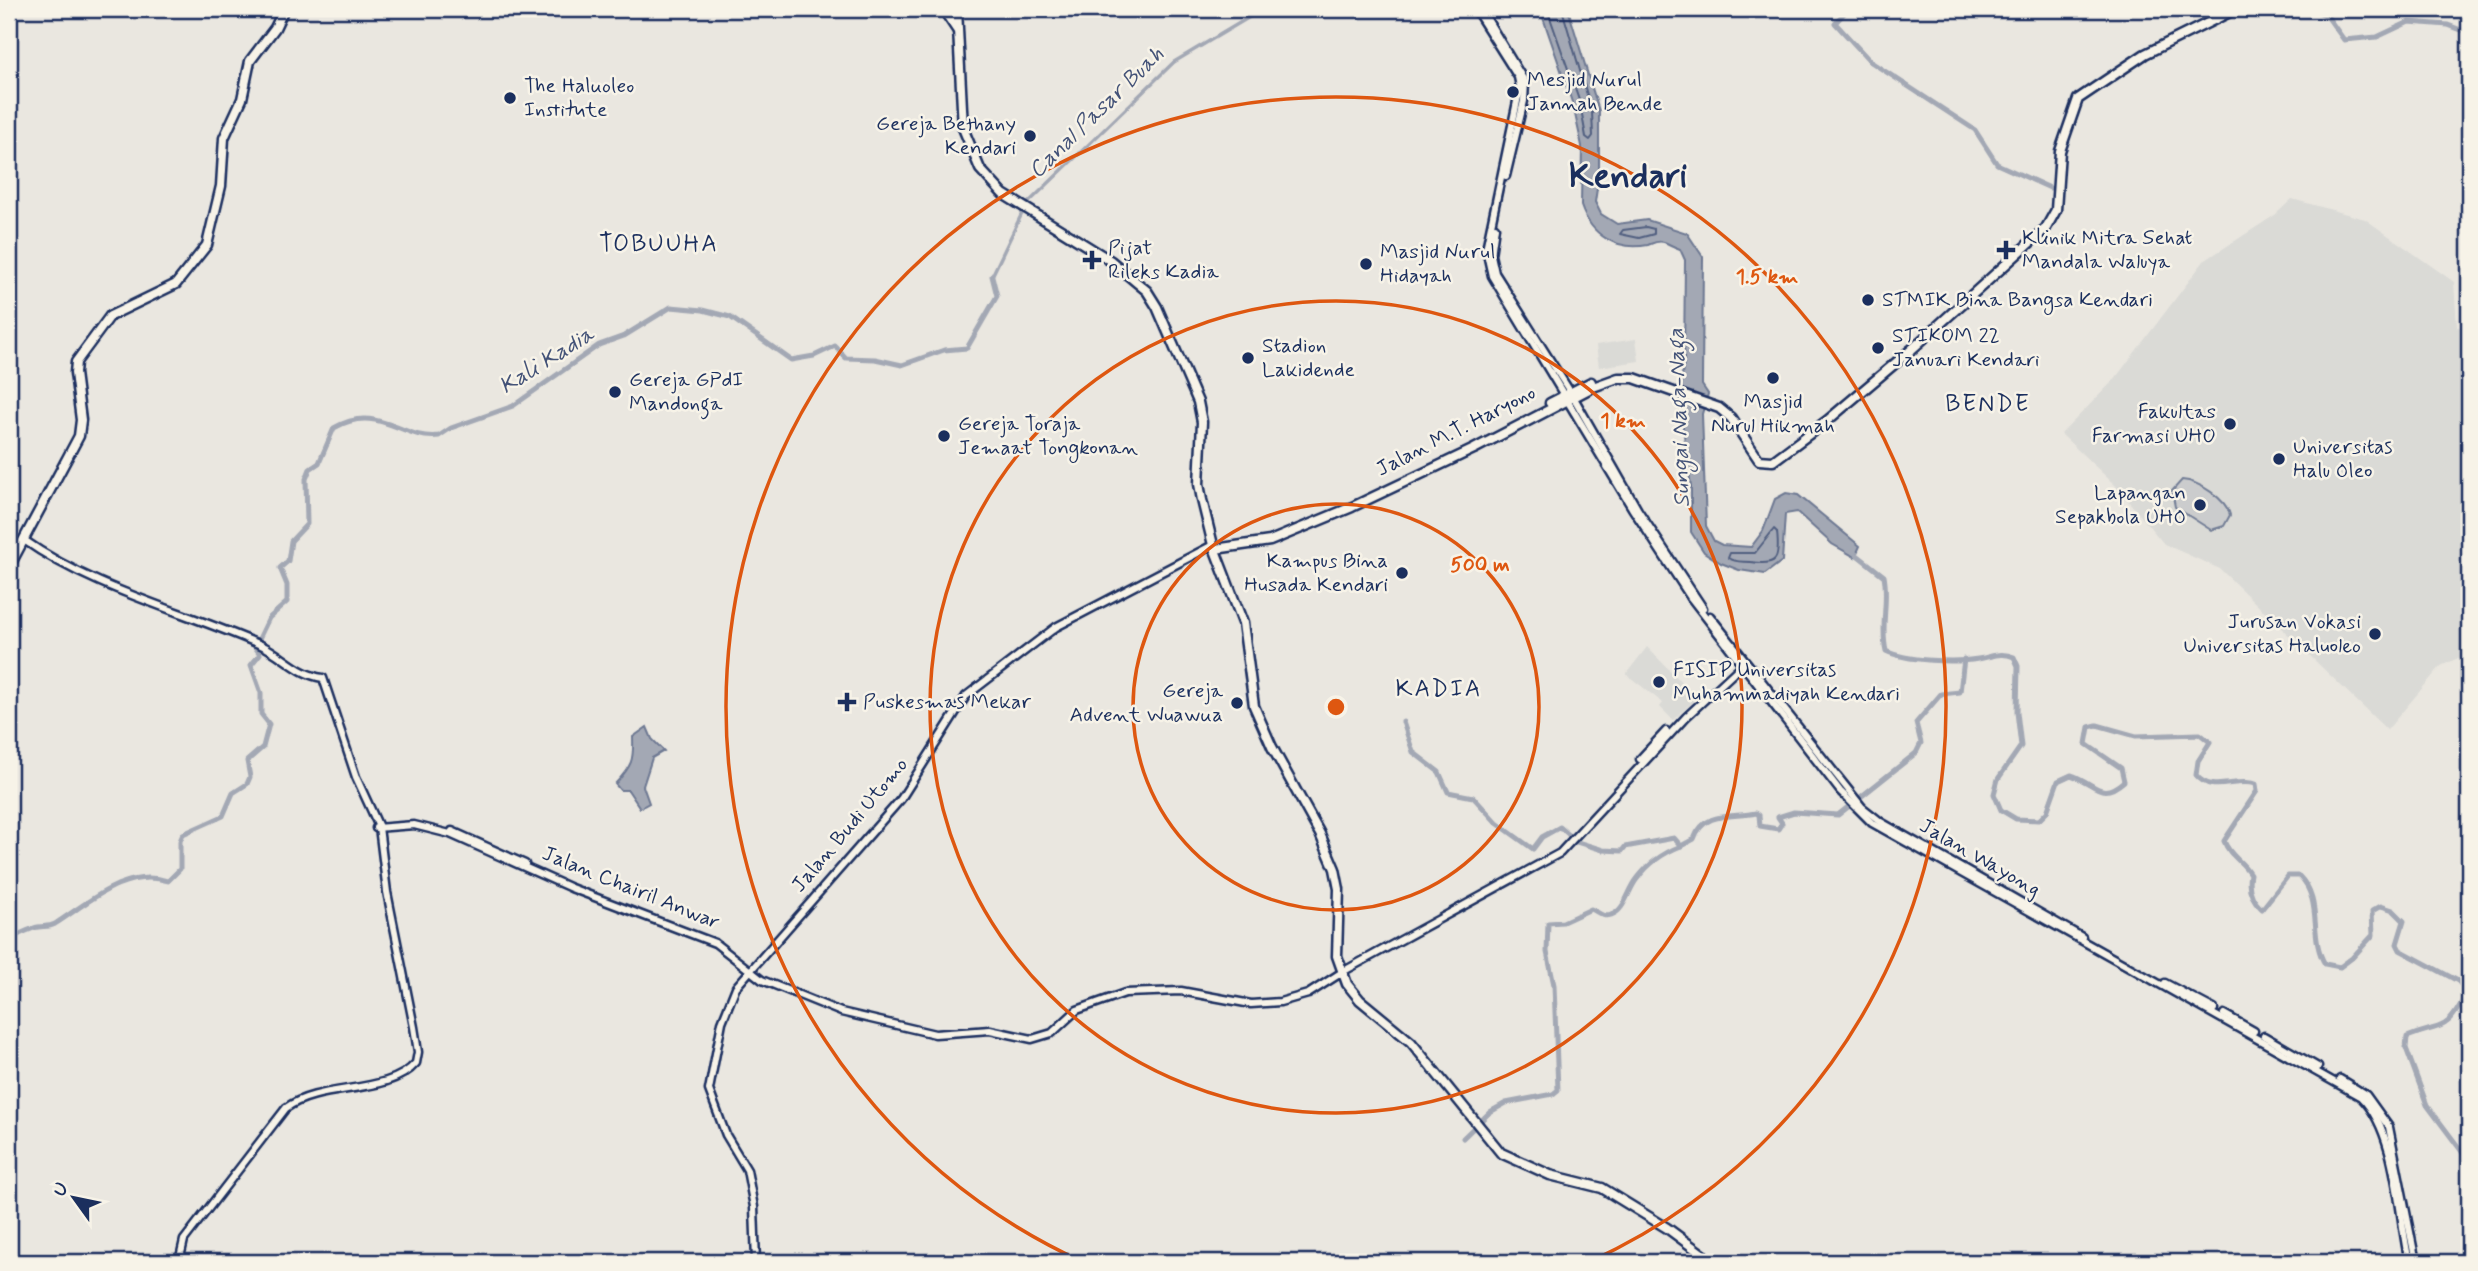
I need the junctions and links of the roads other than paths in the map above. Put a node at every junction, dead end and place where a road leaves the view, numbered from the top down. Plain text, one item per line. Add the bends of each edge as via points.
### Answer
1 (284, 9) edge
2 (943, 9) edge
3 (957, 9) edge
4 (1475, 9) edge
5 (1481, 9) edge
6 (2230, 9) edge
7 (2236, 9) edge
8 (956, 25) junction
9 (2064, 129) junction
10 (1509, 155) junction
11 (1569, 396) junction
12 (24, 540) junction
13 (1215, 547) junction
14 (9, 567) edge
15 (1739, 666) junction
16 (1779, 710) junction
17 (376, 824) junction
18 (1991, 888) junction
19 (751, 971) junction
20 (1342, 971) junction
21 (1713, 1260) edge
22 (177, 1262) edge
23 (756, 1262) edge
24 (2409, 1262) edge
25 (2416, 1262) edge

1 - 12 highway via 250,61 242,99 224,138 221,186 209,242 176,284 110,316 80,356 75,373 79,436
2 - 8 highway
3 - 8 highway
4 - 10 main road via 1520,80
5 - 10 main road via 1524,82 1524,101
6 - 9 highway via 2147,47 2089,85 2073,101
7 - 9 highway via 2152,50 2088,91 2073,108
8 - 13 highway via 961,116 969,148 991,183 1111,261 1153,298 1201,413 1200,481
9 - 11 highway, Jalan M.T. Haryono via 2054,171 2053,210 2042,227 1828,420 1773,461 1759,460 1731,418 1710,402 1629,373 1608,376
10 - 11 main road via 1491,249 1495,273
11 - 13 highway, Jalan M.T. Haryono via 1459,453 1286,531
11 - 15 main road, Jalan Wayong via 1650,536
11 - 16 main road, Jalan Wayong via 1671,561
12 - 14 highway
12 - 17 main road via 61,565 258,644 300,670 323,678
13 - 19 main road, Jalan Budi Utomo via 1046,633 966,696 901,799
13 - 20 highway via 1244,616 1254,706 1318,826 1339,884 1336,944
15 - 16 main road, Jalan Wayong
15 - 20 main road, Jalan Chairil Anwar via 1649,747 1574,839
16 - 18 main road, Jalan Wayong via 1872,823
17 - 19 main road, Jalan Chairil Anwar via 404,821 439,827 715,943
17 - 22 main road via 414,1054 411,1063 366,1083 304,1094 284,1105 179,1242
18 - 24 main road, Jalan Wayong via 2361,1097 2387,1138
18 - 25 main road, Jalan Wayong via 2366,1096 2386,1120 2392,1137
19 - 20 main road, Jalan Chairil Anwar via 770,985 869,1020 935,1034 990,1030 1032,1039 1052,1033 1077,1010 1125,993 1181,991 1251,1004 1287,1001 1313,991
19 - 23 main road, Jalan Budi Utomo via 734,993 722,1022 709,1090 726,1135 747,1170
20 - 21 highway via 1362,999 1430,1057 1479,1126 1511,1156 1544,1171 1611,1189

